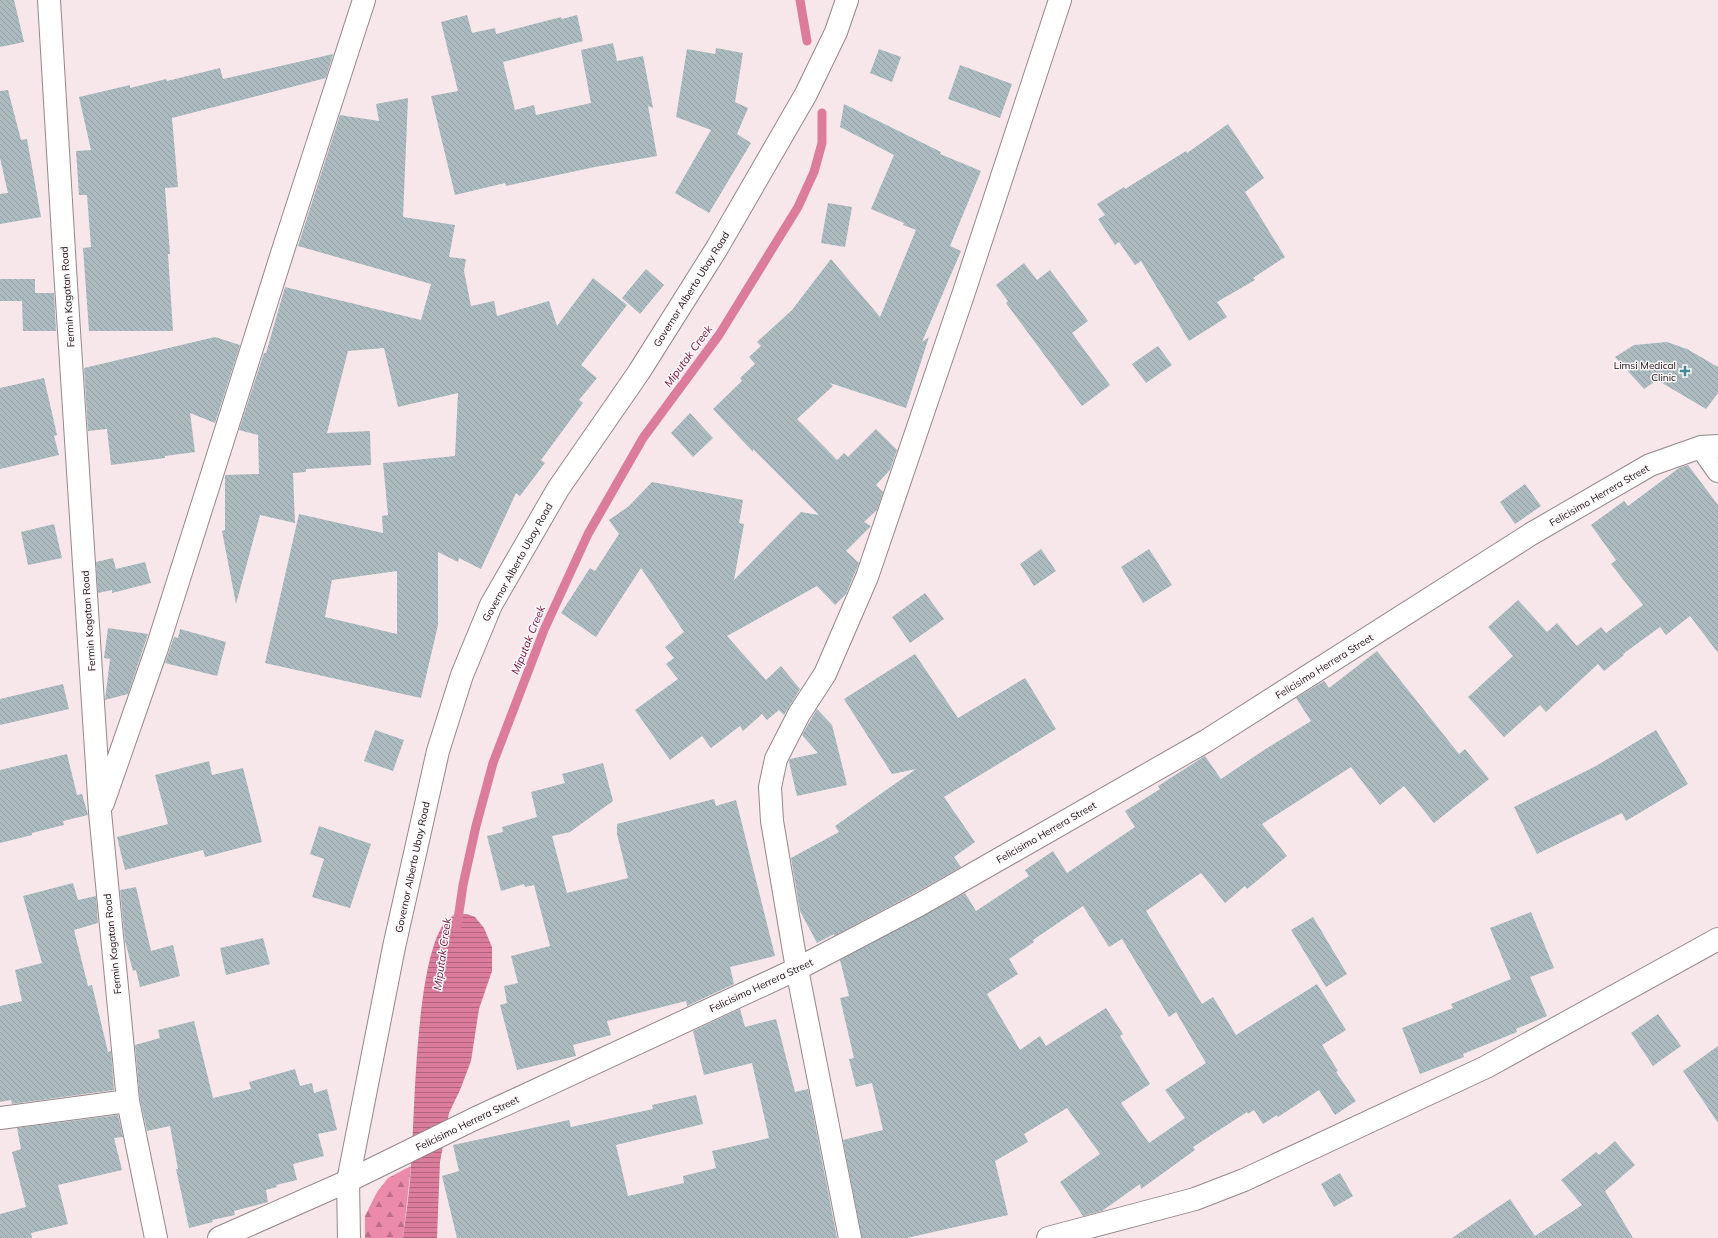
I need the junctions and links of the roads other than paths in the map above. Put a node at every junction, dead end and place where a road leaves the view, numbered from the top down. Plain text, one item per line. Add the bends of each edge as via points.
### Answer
1 (49, 0) edge
2 (364, 0) edge
3 (846, 0) edge
4 (1060, 0) edge
5 (1709, 446) edge
6 (1718, 471) edge
7 (100, 812) junction
8 (1718, 938) edge
9 (797, 969) junction
10 (128, 1101) junction
11 (0, 1118) edge
12 (350, 1181) junction
13 (156, 1238) edge
14 (219, 1238) edge
15 (349, 1238) edge
16 (850, 1238) edge
17 (1048, 1238) edge

1 - 7 street, Fermin Kagatan Road
2 - 7 street via 157,648
3 - 12 street, Governor Alberto Ubay Road via 836,32 806,94 717,248 639,372 558,489 491,605 464,668 436,759 394,947
4 - 9 street via 867,577 825,674 799,714 776,759 770,787 772,821
5 - 6 street
5 - 9 street, Felicisimo Herrera Street via 1650,465 1531,534 1206,741 919,905
7 - 10 street, Fermin Kagatan Road
8 - 17 street via 1486,1067 1244,1180 1195,1199
9 - 12 street, Felicisimo Herrera Street via 472,1120
9 - 16 street
10 - 11 street
10 - 13 street, Fermin Kagatan Road
12 - 14 street, Felicisimo Herrera Street
12 - 15 street, Governor Alberto Ubay Road

